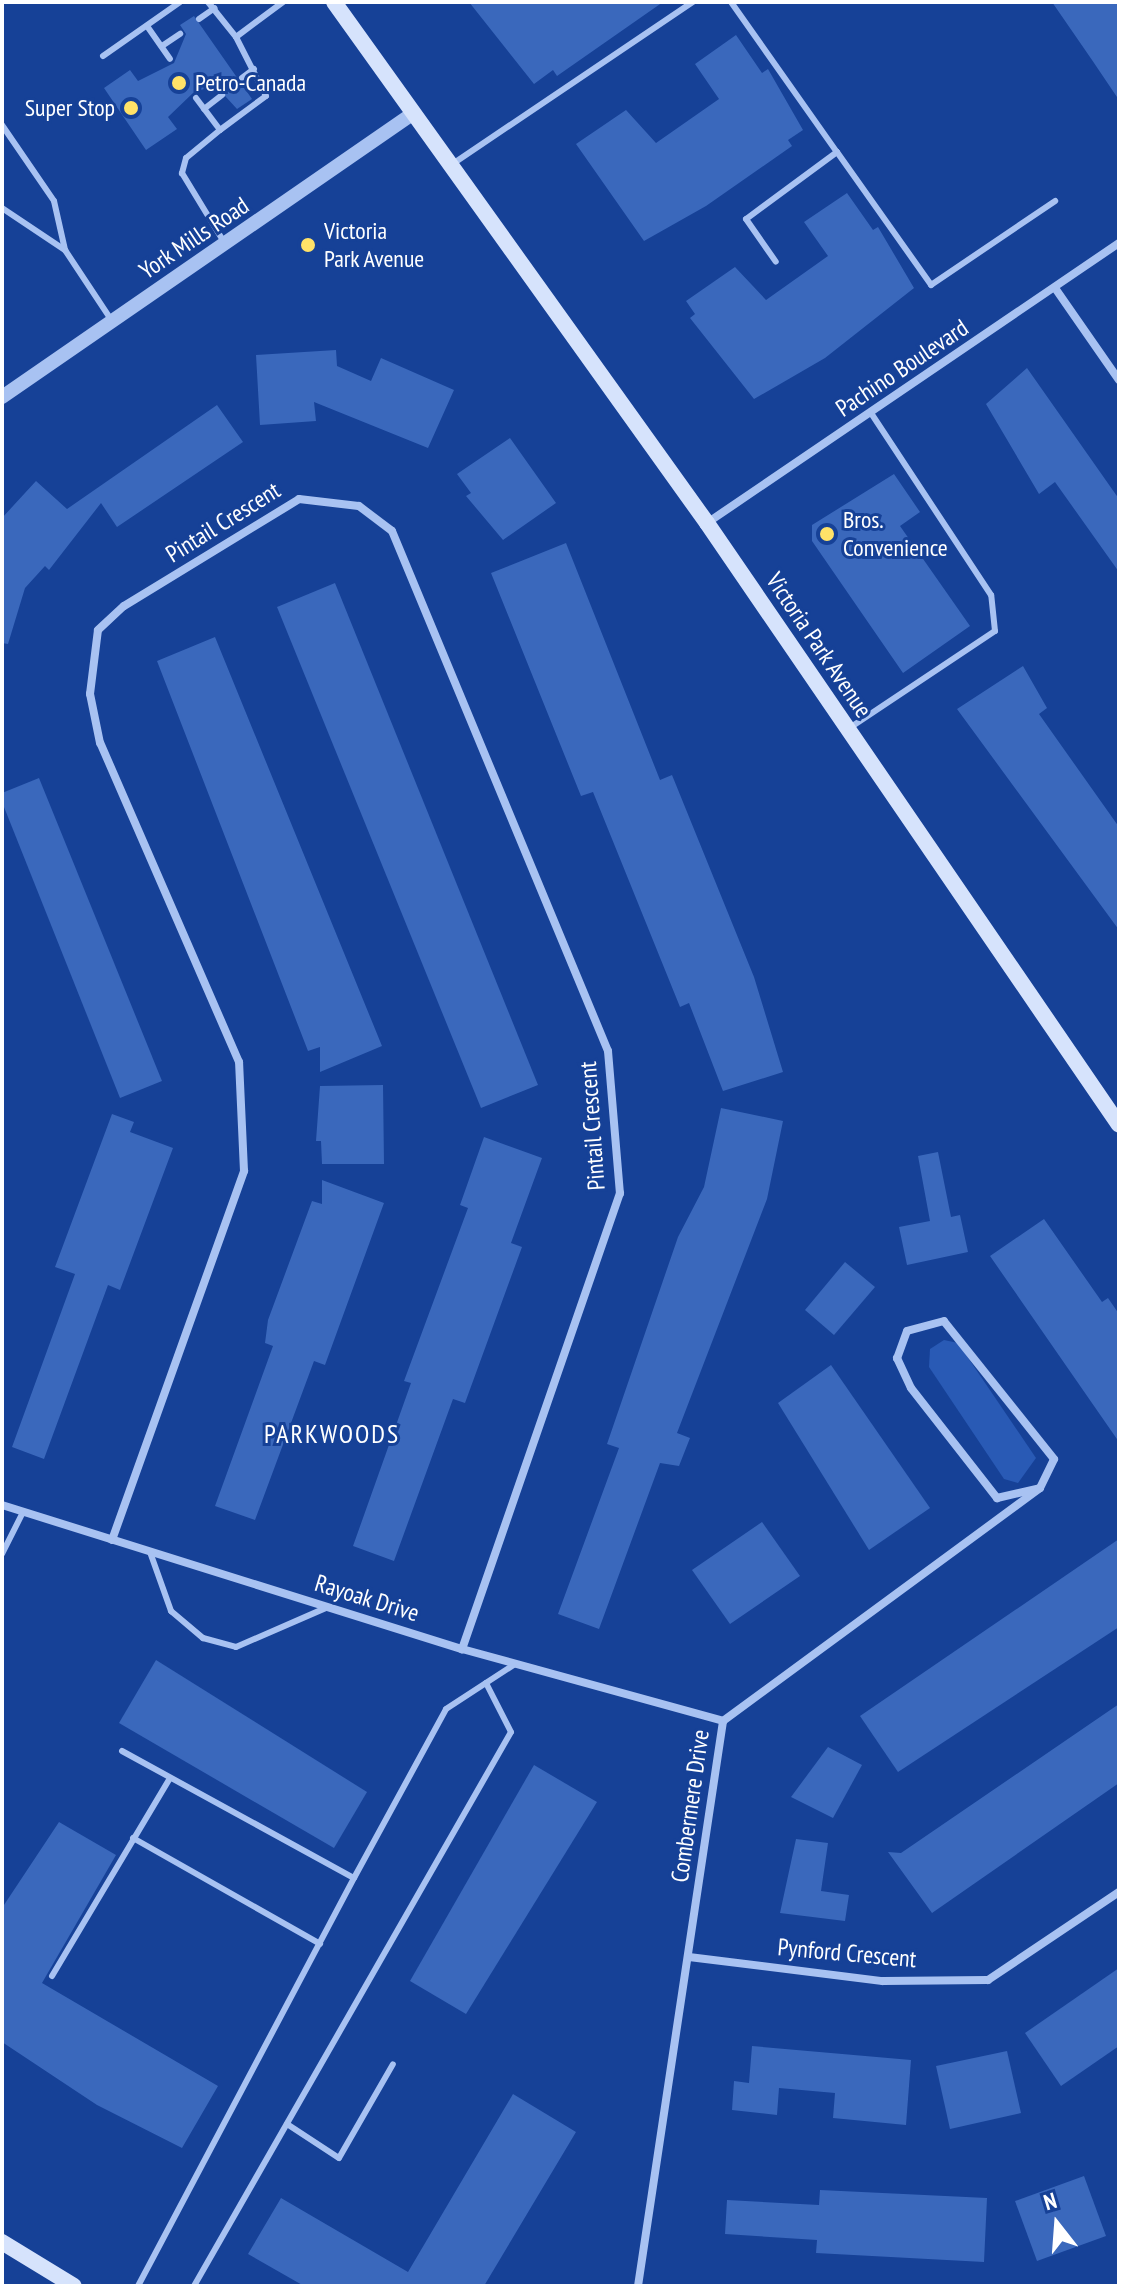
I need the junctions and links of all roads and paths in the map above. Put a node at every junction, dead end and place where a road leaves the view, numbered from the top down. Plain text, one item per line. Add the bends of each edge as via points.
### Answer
1 (180, 2) edge
2 (208, 2) edge
3 (283, 2) edge
4 (334, 2) edge
5 (693, 2) edge
6 (731, 2) edge
7 (215, 8) junction
8 (199, 19) dead end
9 (147, 26) junction
10 (180, 34) dead end
11 (236, 37) junction
12 (162, 46) junction
13 (103, 56) dead end
14 (170, 59) dead end
15 (254, 69) junction
16 (242, 78) dead end
17 (222, 95) dead end
18 (196, 98) dead end
19 (204, 109) junction
20 (411, 115) junction
21 (2, 125) edge
22 (220, 130) junction
23 (837, 152) junction
24 (448, 167) junction
25 (1055, 201) dead end
26 (2, 208) edge
27 (1119, 243) edge
28 (225, 244) junction
29 (65, 250) junction
30 (776, 262) dead end
31 (1055, 288) junction
32 (112, 321) junction
33 (1119, 380) edge
34 (2, 397) edge
35 (871, 413) junction
36 (707, 523) junction
37 (848, 729) junction
38 (1119, 1125) edge
39 (1040, 1488) junction
40 (2, 1505) edge
41 (23, 1512) junction
42 (112, 1540) junction
43 (150, 1552) junction
44 (2, 1554) edge
45 (328, 1607) junction
46 (462, 1649) junction
47 (515, 1664) junction
48 (486, 1683) junction
49 (723, 1721) junction
50 (122, 1751) dead end
51 (170, 1778) junction
52 (133, 1838) junction
53 (354, 1878) junction
54 (1119, 1892) edge
55 (320, 1944) junction
56 (689, 1957) junction
57 (52, 1976) dead end
58 (393, 2064) dead end
59 (287, 2124) junction
60 (2, 2242) edge
61 (74, 2286) edge
62 (138, 2286) edge
63 (194, 2286) edge
64 (638, 2286) edge

1 - 9 lane
2 - 7 lane
3 - 11 lane
4 - 20 main road, Victoria Park Avenue
5 - 24 lane
6 - 23 lane
7 - 8 lane
7 - 11 lane
9 - 12 lane
9 - 13 lane
10 - 12 lane
11 - 15 lane
12 - 14 lane
15 - 16 lane
15 - 22 lane via 266,96
17 - 19 lane
18 - 19 lane
19 - 22 lane
20 - 24 main road, Victoria Park Avenue
20 - 28 street, York Mills Road
21 - 29 lane via 54,201
22 - 28 lane via 186,158 182,173
23 - 25 lane via 931,285
23 - 30 lane via 746,219
24 - 36 main road, Victoria Park Avenue
26 - 29 lane
27 - 31 street, Pachino Boulevard
28 - 32 street, York Mills Road
29 - 32 lane
31 - 33 street
31 - 35 street, Pachino Boulevard
32 - 34 street, York Mills Road
35 - 36 street, Pachino Boulevard
35 - 37 lane via 991,595 995,631
36 - 37 main road, Victoria Park Avenue
37 - 38 main road, Victoria Park Avenue
39 - 39 street via 1054,1459 971,1345 944,1321 907,1331 897,1358 911,1388 997,1498
39 - 49 street, Combermere Drive
40 - 41 street, Rayoak Drive
41 - 42 street, Rayoak Drive
41 - 44 lane
42 - 43 street, Rayoak Drive
42 - 46 street, Pintail Crescent via 244,1171 239,1062 100,743 90,694 98,630 124,606 299,499 359,506 392,531 608,1051 620,1193
43 - 45 street, Rayoak Drive
43 - 45 lane via 171,1611 203,1638 236,1647
45 - 46 street, Rayoak Drive
46 - 47 street, Rayoak Drive
47 - 48 lane
47 - 49 street, Rayoak Drive
48 - 53 lane via 446,1709
48 - 59 lane via 511,1732
49 - 56 street, Combermere Drive
50 - 51 lane
51 - 52 lane
51 - 53 lane
52 - 55 lane
52 - 57 lane
53 - 55 lane
54 - 56 street, Pynford Crescent via 988,1980 883,1981
55 - 62 lane
56 - 64 street, Combermere Drive
58 - 59 lane via 339,2158
59 - 63 lane
60 - 61 main road

